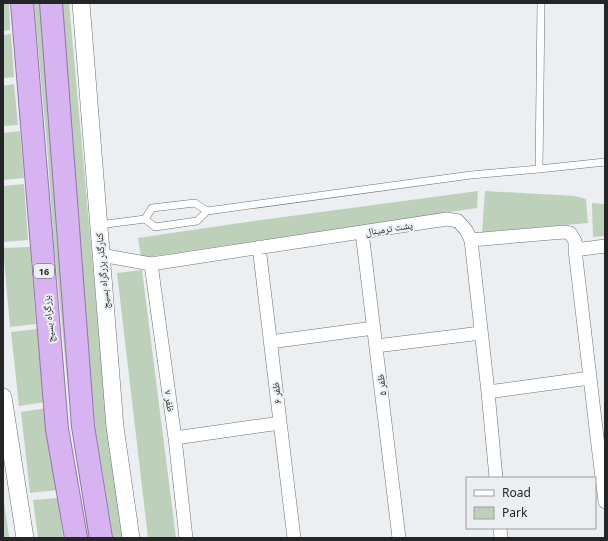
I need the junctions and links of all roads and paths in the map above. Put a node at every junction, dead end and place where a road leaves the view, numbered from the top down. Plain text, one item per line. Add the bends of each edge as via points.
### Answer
1 (22, 3) edge
2 (51, 3) edge
3 (81, 3) edge
4 (541, 3) edge
5 (605, 162) edge
6 (539, 169) junction
7 (207, 211) junction
8 (145, 219) junction
9 (99, 225) junction
10 (362, 232) junction
11 (471, 240) junction
12 (605, 246) edge
13 (259, 248) junction
14 (575, 250) junction
15 (101, 255) junction
16 (151, 264) junction
17 (374, 328) junction
18 (481, 333) junction
19 (270, 342) junction
20 (376, 346) junction
21 (590, 378) junction
22 (488, 392) junction
23 (3, 397) edge
24 (280, 423) junction
25 (601, 437) edge
26 (175, 438) junction
27 (496, 477) edge
28 (605, 502) edge
29 (25, 538) edge
30 (76, 538) edge
31 (100, 538) edge
32 (131, 538) edge
33 (186, 538) edge
34 (294, 538) edge
35 (395, 538) edge

1 - 30 highway, بزرگراه بسیج / 16 via 57,429
2 - 31 highway via 83,426
3 - 9 street, کنارگذر بزرگراه بسیج
4 - 6 lane
5 - 6 lane
6 - 7 lane via 471,175
7 - 8 lane via 197,221 155,227
7 - 8 lane via 195,203 152,208
8 - 9 lane
9 - 15 street, کنارگذر بزرگراه بسیج
10 - 11 street, پشت ترمینال via 448,219 458,221
10 - 13 street, پشت ترمینال
10 - 17 street, ظفر ۵
11 - 14 street via 564,232 570,233 575,240
11 - 18 street
12 - 14 street
13 - 16 street, پشت ترمینال
13 - 19 street, ظفر ۶
14 - 21 street
15 - 16 street, پشت ترمینال
15 - 32 street, کنارگذر بزرگراه بسیج via 115,427
16 - 26 street, ظفر ۷
17 - 19 street
17 - 20 street, ظفر ۵
18 - 20 street
18 - 22 street
19 - 24 street, ظفر ۶
20 - 35 street, ظفر ۵
21 - 22 street
21 - 25 street
22 - 27 street
23 - 29 street
24 - 26 street
24 - 34 street, ظفر ۶
25 - 28 street
26 - 33 street, ظفر ۷

